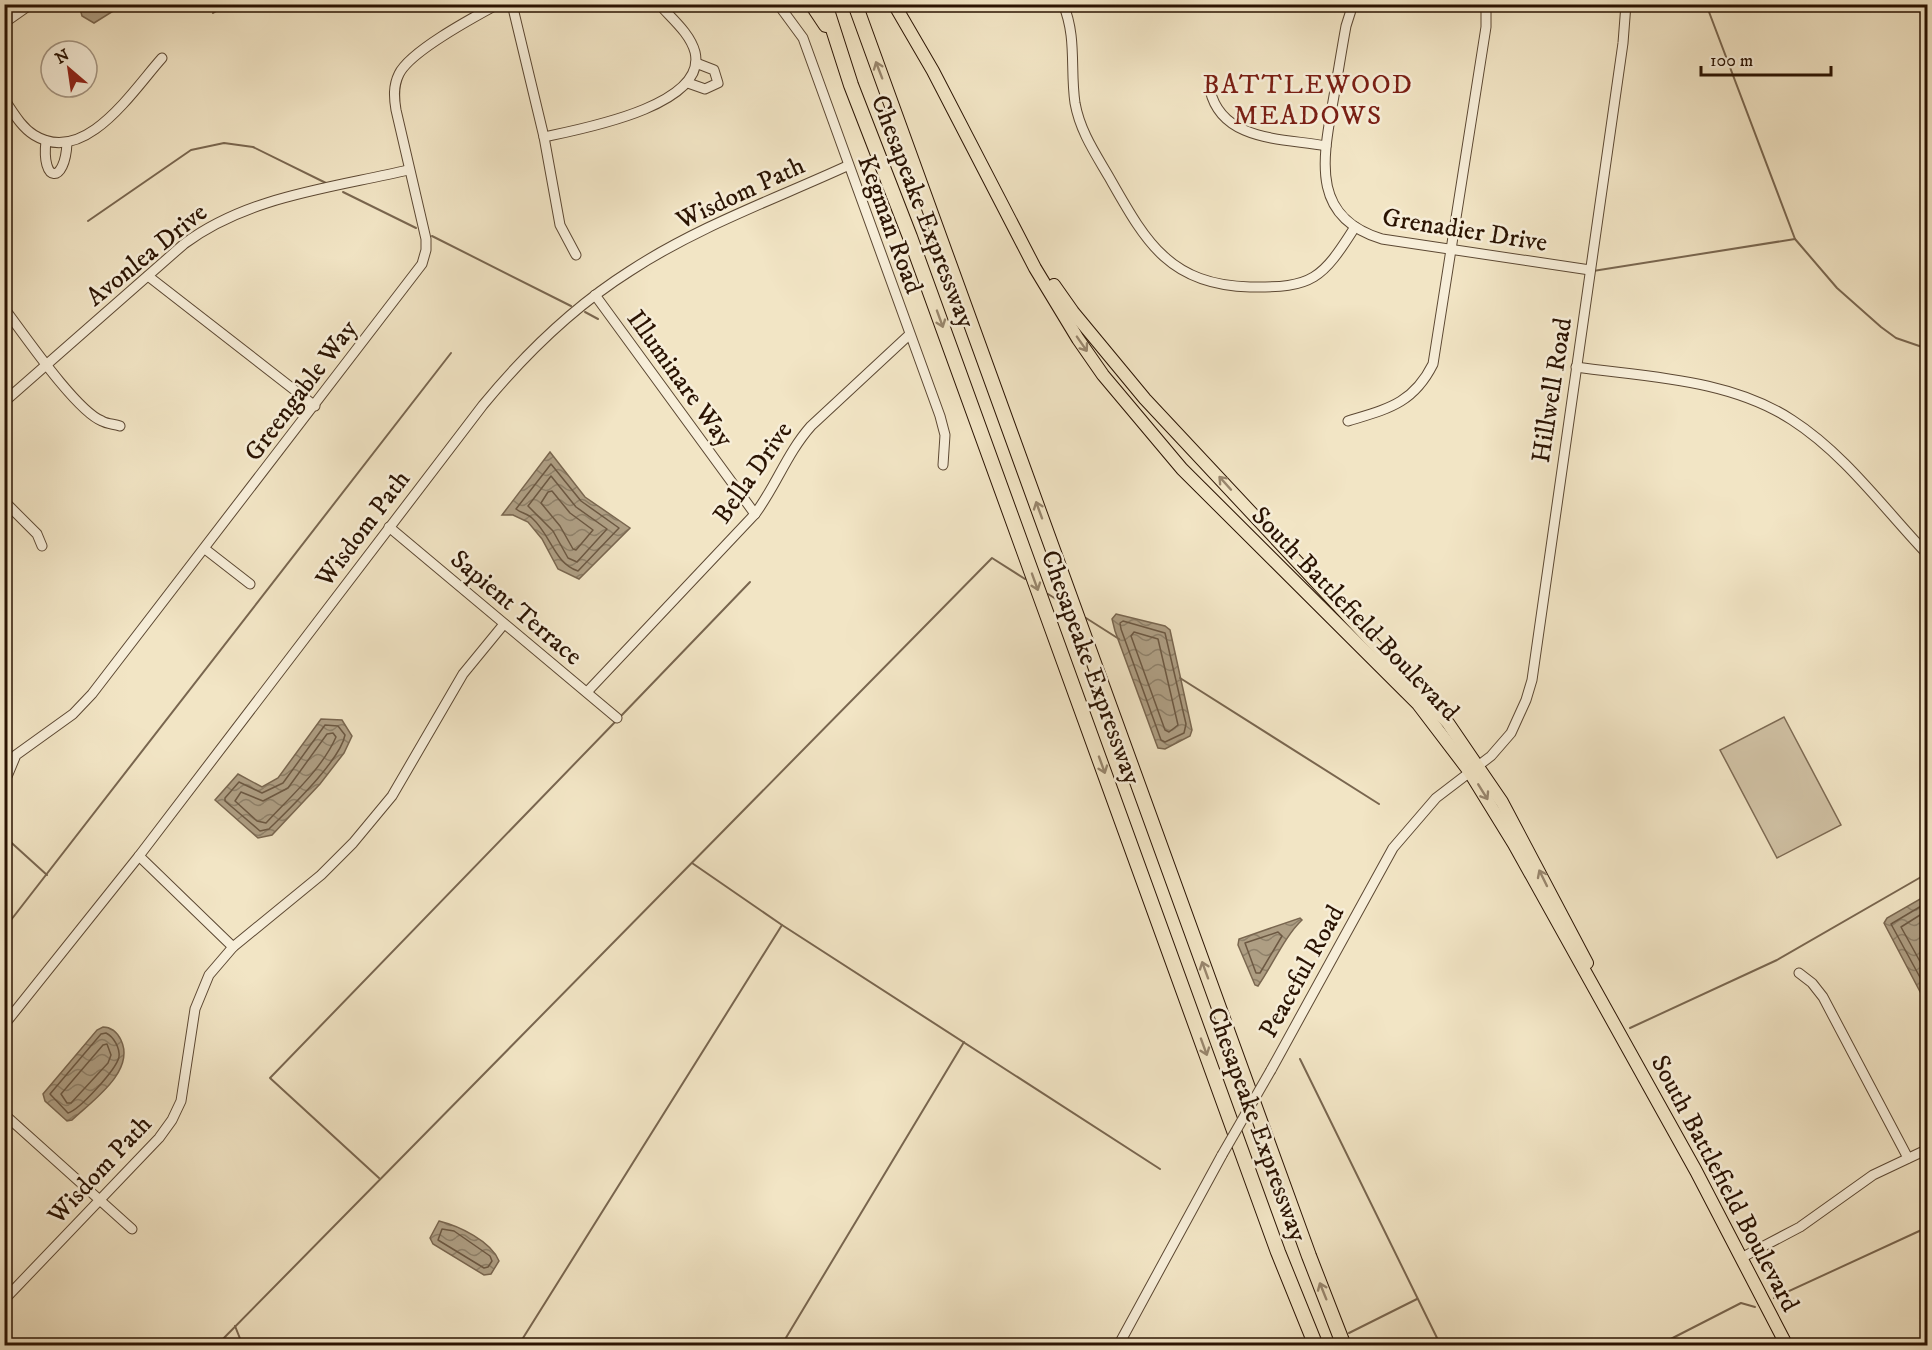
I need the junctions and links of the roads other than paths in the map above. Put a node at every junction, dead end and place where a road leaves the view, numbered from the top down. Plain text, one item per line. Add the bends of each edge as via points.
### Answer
1 (31, 4) edge
2 (498, 4) edge
3 (512, 4) edge
4 (659, 4) edge
5 (778, 4) edge
6 (812, 4) edge
7 (825, 4) edge
8 (855, 4) edge
9 (894, 4) edge
10 (1063, 4) edge
11 (1341, 4) edge
12 (1486, 4) edge
13 (1626, 4) edge
14 (1353, 6) edge
15 (4, 23) edge
16 (162, 58) dead end
17 (696, 63) junction
18 (688, 83) junction
19 (851, 85) junction
20 (1210, 90) dead end
21 (4, 99) edge
22 (544, 137) junction
23 (46, 141) junction
24 (67, 143) junction
25 (1326, 146) junction
26 (847, 166) junction
27 (408, 170) junction
28 (1355, 227) junction
29 (1022, 239) junction
30 (1452, 250) junction
31 (576, 255) dead end
32 (1590, 270) junction
33 (148, 276) junction
34 (595, 296) junction
35 (4, 308) edge
36 (909, 335) junction
37 (45, 364) junction
38 (1576, 367) junction
39 (4, 402) edge
40 (315, 406) junction
41 (1348, 421) dead end
42 (120, 426) dead end
43 (943, 465) dead end
44 (4, 501) edge
45 (755, 514) junction
46 (389, 527) junction
47 (42, 546) dead end
48 (205, 549) junction
49 (1928, 555) edge
50 (250, 584) dead end
51 (504, 624) junction
52 (586, 692) junction
53 (617, 718) dead end
54 (1474, 767) junction
55 (6, 779) edge
56 (139, 856) junction
57 (233, 947) junction
58 (1799, 973) dead end
59 (4, 1025) edge
60 (4, 1114) edge
61 (1928, 1149) edge
62 (1908, 1158) junction
63 (100, 1200) junction
64 (132, 1229) dead end
65 (1741, 1258) junction
66 (4, 1300) edge
67 (1118, 1346) edge
68 (1316, 1346) edge
69 (1344, 1346) edge
70 (1787, 1346) edge

1 - 15 street
2 - 27 street, Greengable Way via 419,52 400,72 394,87 394,103
3 - 22 street
4 - 17 street via 689,39
5 - 26 street, Kegman Road via 803,38
6 - 19 highway via 827,28
7 - 19 highway, Chesapeake Expressway
69 -> 8 highway, Chesapeake Expressway
9 - 29 main road, South Battlefield Boulevard
10 - 28 street via 1074,43 1075,103 1084,133 1144,238 1173,264 1219,284 1293,286 1329,267
11 - 14 street
12 - 30 street via 1486,27
13 - 32 street, Hillwell Road
14 - 25 street, Grenadier Drive via 1346,26
16 - 24 street via 95,131
17 - 18 street
17 - 18 street via 714,70 718,83 705,88
18 - 22 street via 675,94 612,121
19 -> 68 highway, Chesapeake Expressway via 910,237 1278,1252
20 - 25 street via 1220,115 1240,130
21 - 23 street via 26,129
22 - 31 street via 560,225
23 - 24 street
23 - 24 street via 44,163 52,173 65,166
25 - 28 street, Grenadier Drive via 1326,187 1336,208
26 - 34 street, Wisdom Path via 662,252
26 - 36 street, Kegman Road
27 - 33 street, Avonlea Drive via 246,209 203,230
27 - 40 street, Greengable Way via 426,238 425,257
28 - 30 street, Grenadier Drive via 1382,239
54 -> 29 main road, South Battlefield Boulevard via 1426,699 1145,399 1073,312
29 -> 54 main road, South Battlefield Boulevard via 1078,339 1144,427 1418,704
30 - 32 street, Grenadier Drive
30 - 41 street via 1435,356 1427,376 1403,401
32 - 38 street, Hillwell Road
33 - 37 street, Avonlea Drive
33 - 40 street
34 - 45 street, Illuminare Way
34 - 46 street, Wisdom Path via 535,346 509,374
35 - 37 street
36 - 43 street, Kegman Road via 945,435
36 - 45 street, Bella Drive via 798,441
37 - 39 street, Avonlea Drive
37 - 42 street via 87,412
38 - 49 street via 1725,390 1782,414 1828,448
38 - 54 street, Hillwell Road via 1532,680 1511,733 1491,756
40 - 48 street, Greengable Way
44 - 47 street via 37,534
45 - 52 street, Bella Drive
46 - 51 street, Sapient Terrace
46 - 56 street, Wisdom Path
48 - 50 street
48 - 55 street, Greengable Way via 92,694 73,714 16,755
51 - 52 street, Sapient Terrace
51 - 57 street, Wisdom Path via 463,674 392,796 321,874
52 - 53 street, Sapient Terrace
54 - 65 main road, South Battlefield Boulevard via 1529,848 1623,1029 1625,1042
54 - 67 street, Peaceful Road, bridge via 1436,798 1393,848
56 - 57 street
56 - 59 street, Wisdom Path
57 - 63 street, Wisdom Path via 209,975 201,992 191,1026 186,1082 172,1120
58 - 62 street via 1823,997
60 - 63 street
61 - 62 street
62 - 65 street via 1873,1175 1800,1227
63 - 64 street
63 - 66 street, Wisdom Path
65 - 70 main road, South Battlefield Boulevard

